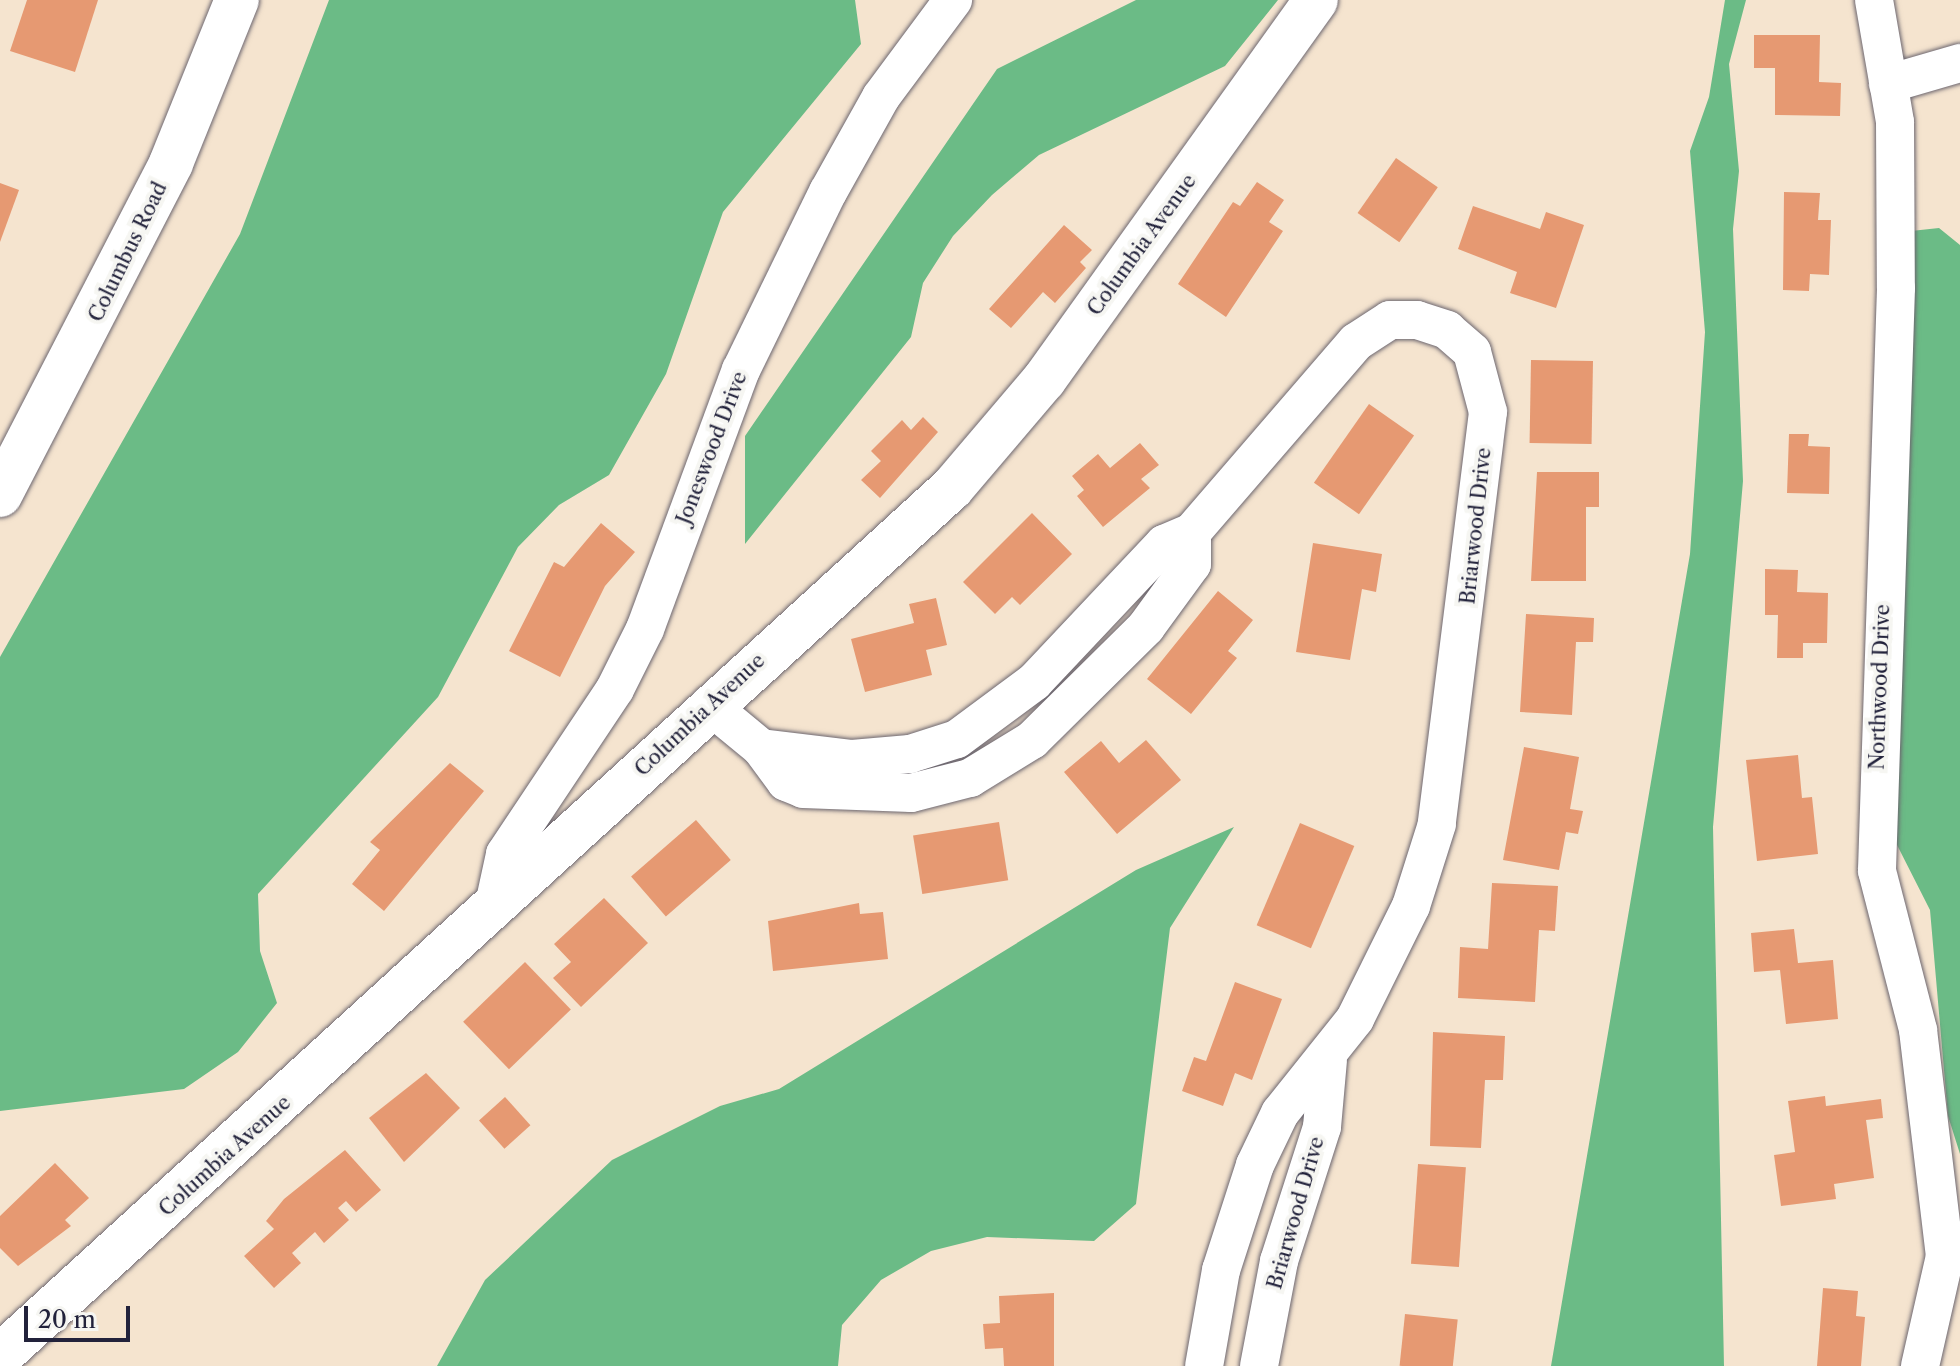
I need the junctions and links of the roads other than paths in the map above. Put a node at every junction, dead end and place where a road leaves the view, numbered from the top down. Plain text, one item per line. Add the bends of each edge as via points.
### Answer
1 (237, 0) edge
2 (953, 0) edge
3 (1316, 0) edge
4 (1874, 0) edge
5 (1960, 63) edge
6 (1888, 84) junction
7 (0, 495) edge
8 (709, 705) junction
9 (494, 905) junction
10 (1328, 1060) junction
11 (0, 1356) edge
12 (1204, 1366) edge
13 (1259, 1366) edge
14 (1920, 1366) edge

1 - 7 street, Columbus Road via 171,163
2 - 9 street, Joneswood Drive via 881,97 828,192 730,397 645,629 615,689 505,854
3 - 8 street, Columbia Avenue via 1044,380 952,488
4 - 6 street, Northwood Drive
5 - 6 street
6 - 14 street, Northwood Drive via 1896,288 1877,871 1918,1030 1945,1256
8 - 9 street, Columbia Avenue
8 - 10 street, Briarwood Drive via 761,748 852,759 910,754 957,739 1034,682 1164,544 1192,532 1356,342 1390,320 1447,330 1472,352 1488,412 1437,824 1411,906
9 - 11 street, Columbia Avenue
10 - 12 street, Briarwood Drive via 1280,1113 1255,1165 1221,1270
10 - 13 street, Briarwood Drive via 1322,1127 1279,1261

